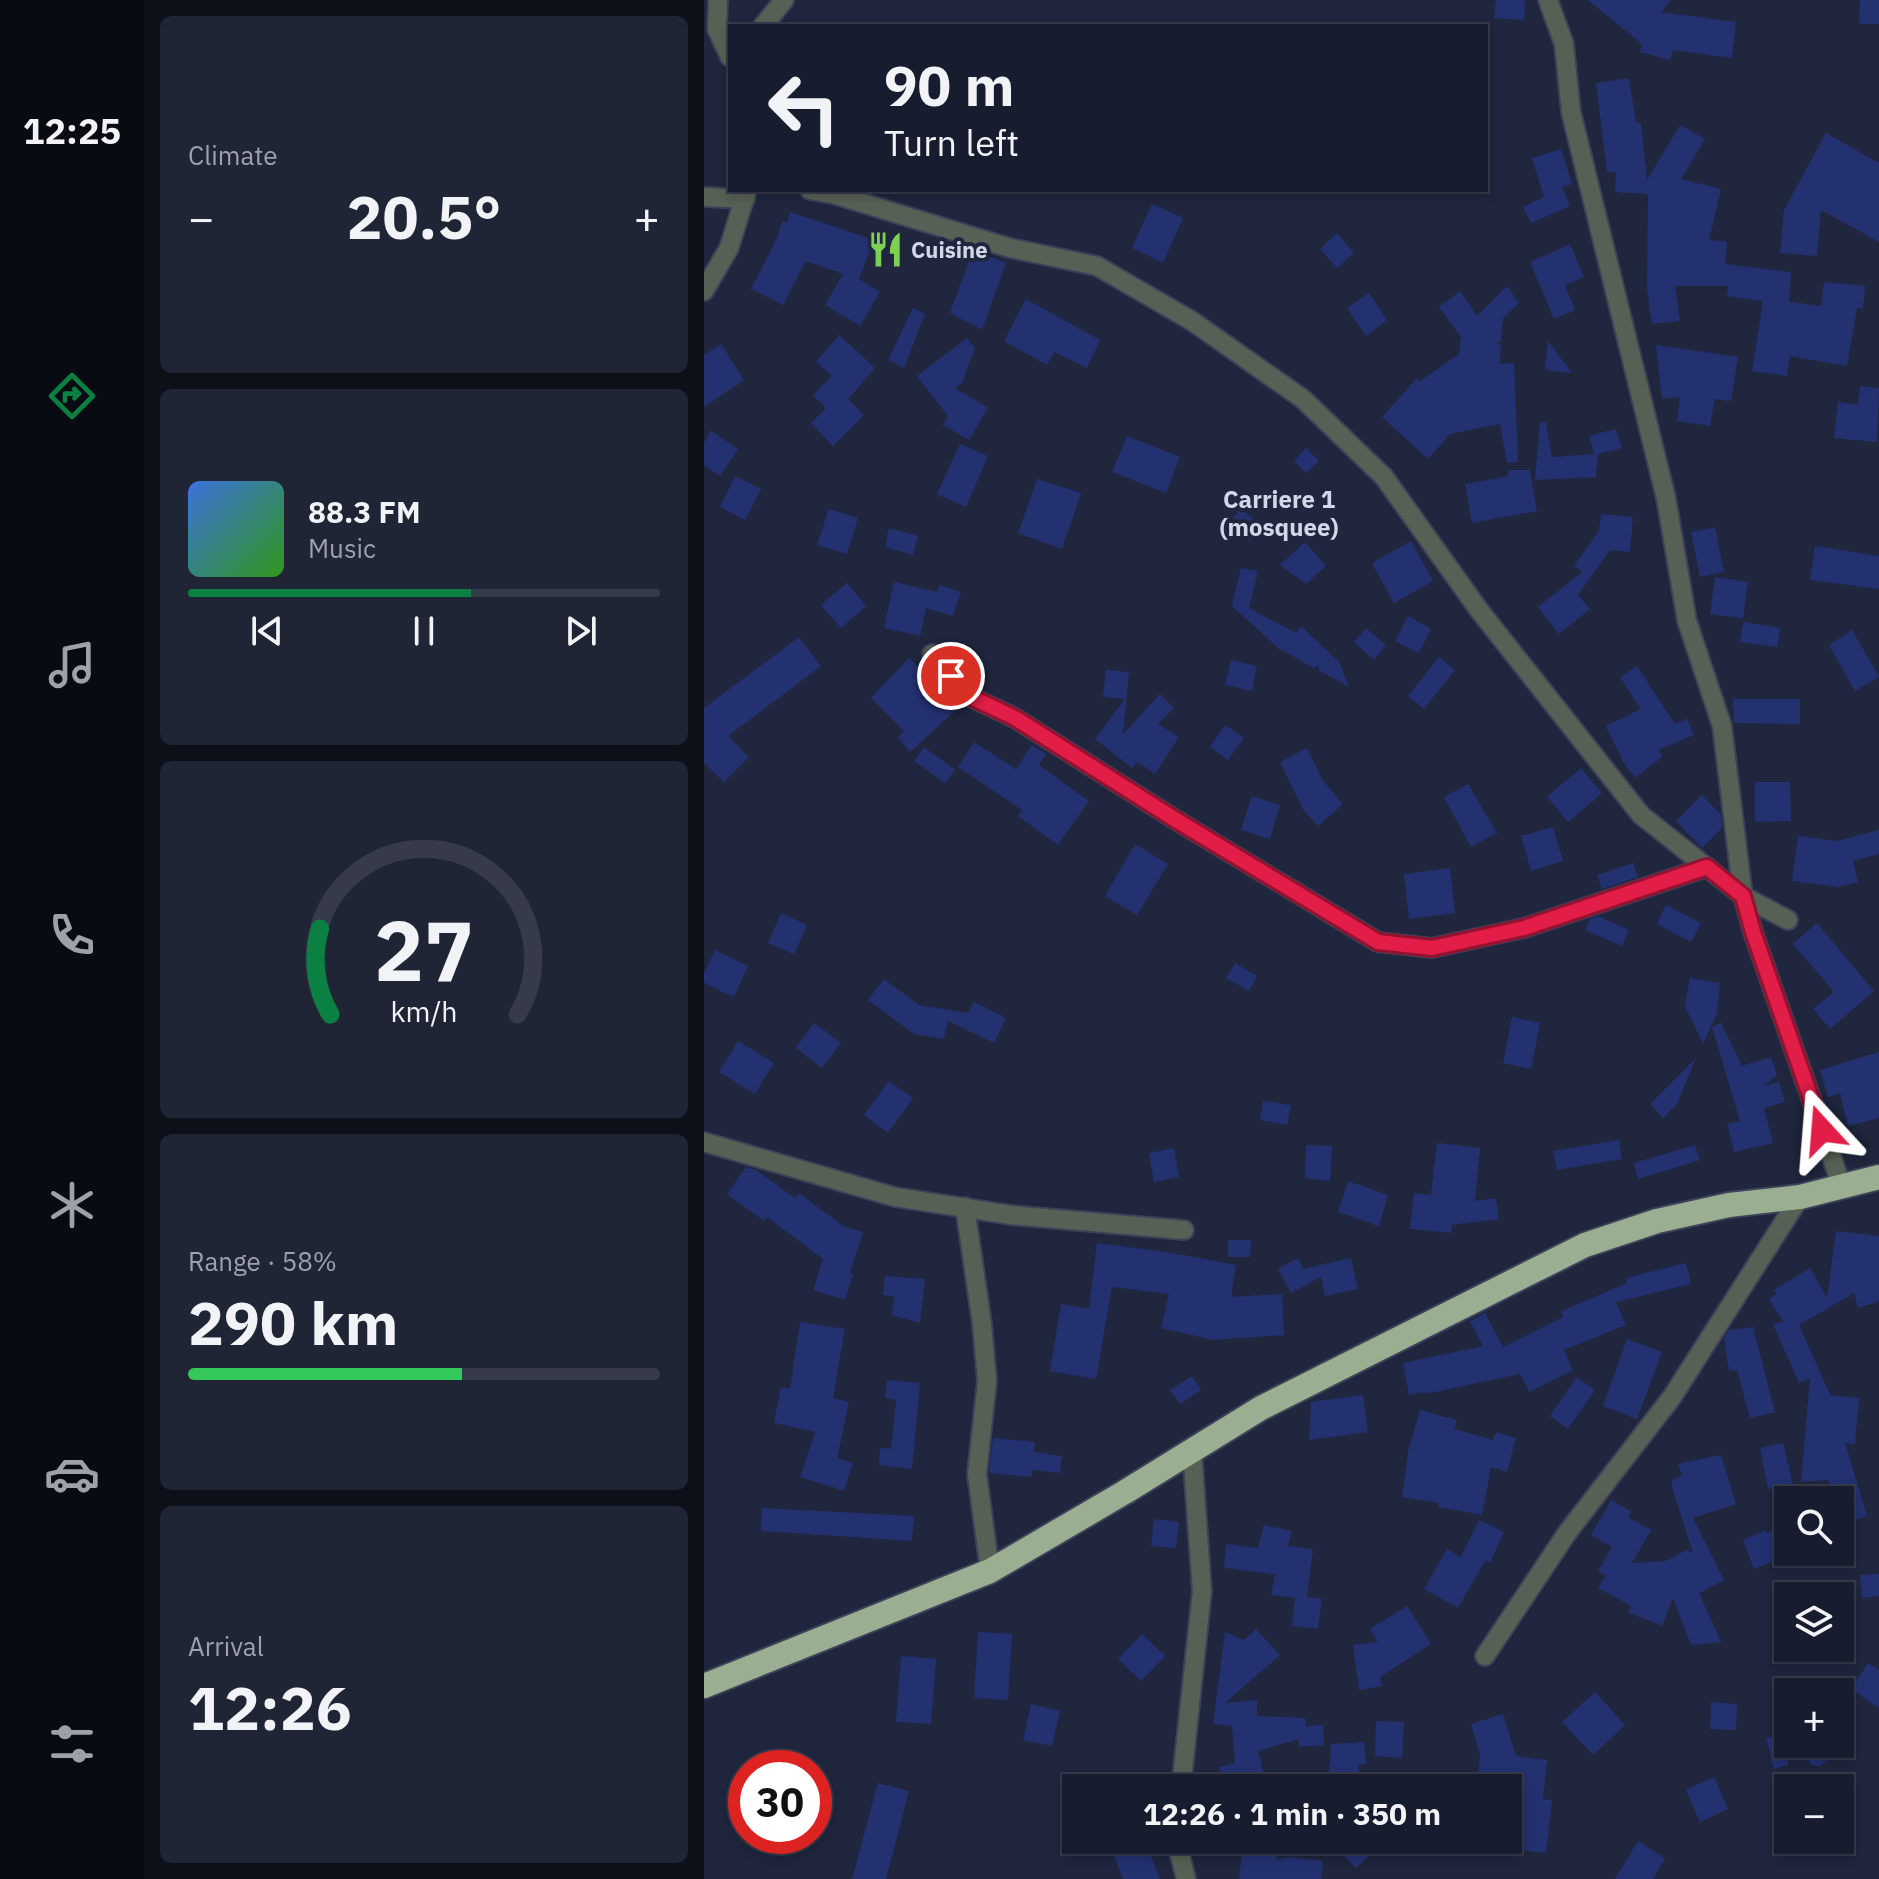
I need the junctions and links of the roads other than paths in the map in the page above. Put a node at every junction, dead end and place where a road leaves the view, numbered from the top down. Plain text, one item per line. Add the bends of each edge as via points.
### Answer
1 (718, 0) edge
2 (784, 0) edge
3 (1548, 0) edge
4 (765, 24) edge
5 (711, 27) edge
6 (728, 54) edge
7 (822, 192) edge
8 (746, 195) edge
9 (704, 197) edge
10 (704, 291) edge
11 (932, 654) dead end
12 (1707, 867) junction
13 (1743, 896) junction
14 (1788, 920) dead end
15 (704, 1142) edge
16 (1879, 1177) edge
17 (1842, 1187) junction
18 (1800, 1197) junction
19 (965, 1207) junction
20 (1184, 1230) dead end
21 (1192, 1450) junction
22 (990, 1571) junction
23 (1485, 1656) dead end
24 (704, 1686) edge
25 (1182, 1774) edge
26 (1180, 1854) edge
27 (1186, 1879) edge

1 - 5 street
2 - 4 street
3 - 13 street via 1564,44 1571,112 1666,498 1687,621 1722,726
5 - 6 street
7 - 12 street via 1010,248 1097,266 1192,321 1303,399 1384,477 1479,610 1641,815
8 - 9 street
8 - 10 street via 729,248
11 - 12 street via 971,697 1015,718 1378,942 1432,948 1524,928
12 - 13 street
13 - 14 street
13 - 17 street
15 - 19 street via 895,1197
16 - 17 highway
17 - 18 highway
18 - 21 highway via 1657,1221 1585,1245 1261,1408
18 - 23 street via 1672,1397 1567,1533
19 - 20 street
19 - 22 street via 987,1381 977,1474
21 - 22 highway
21 - 25 street via 1202,1591
22 - 24 highway
26 - 27 street

